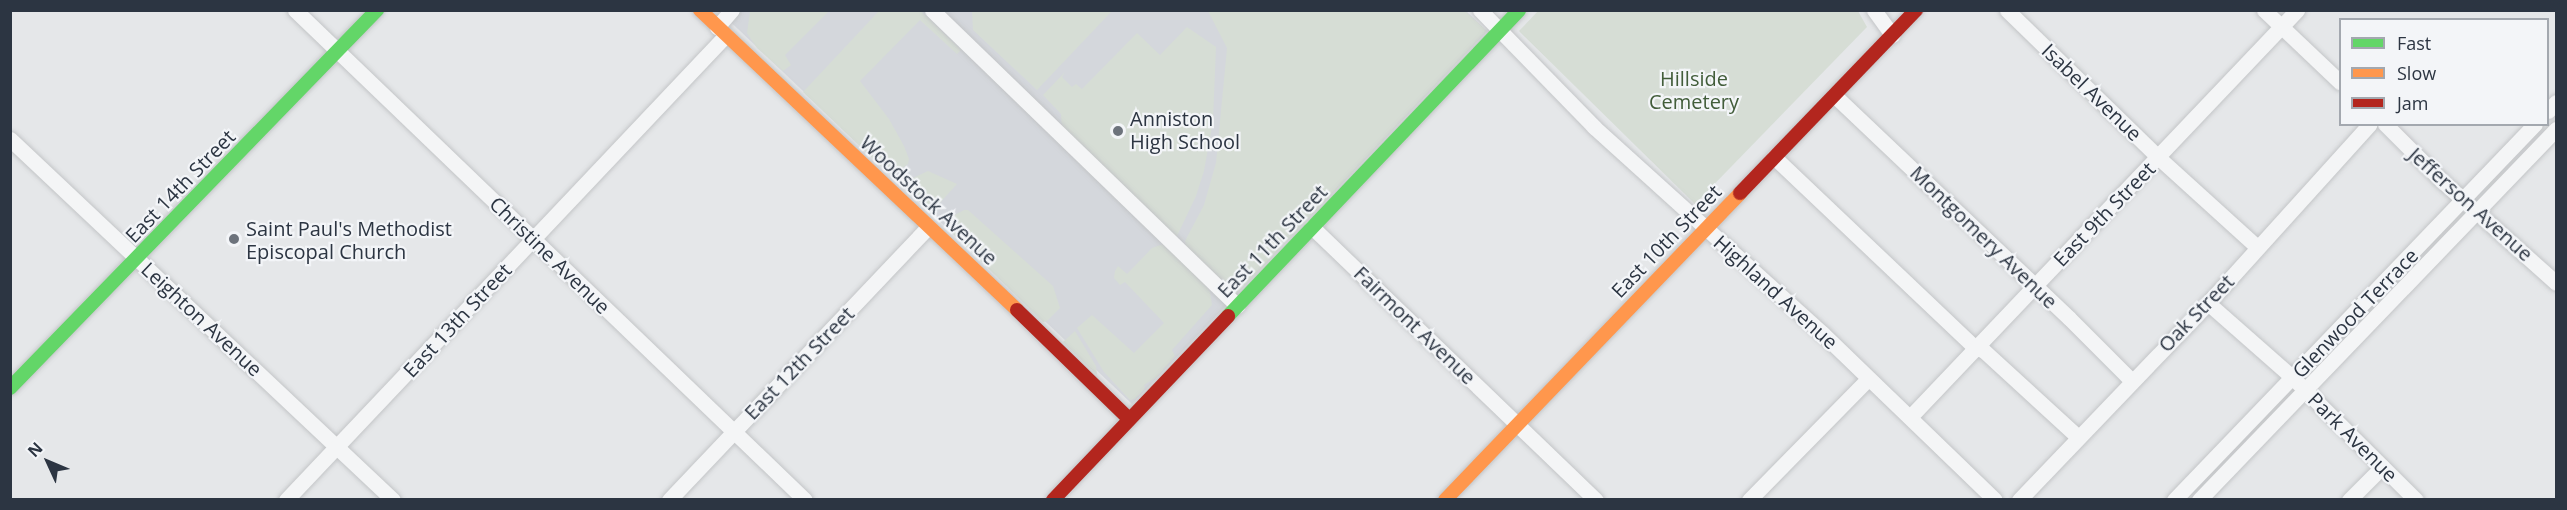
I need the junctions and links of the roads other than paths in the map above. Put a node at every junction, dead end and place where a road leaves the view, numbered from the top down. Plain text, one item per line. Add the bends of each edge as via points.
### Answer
1 (295, 10) edge
2 (377, 10) edge
3 (700, 10) edge
4 (732, 10) edge
5 (932, 10) edge
6 (1480, 10) edge
7 (1519, 10) edge
8 (1874, 10) edge
9 (1916, 10) edge
10 (2007, 10) edge
11 (2264, 10) edge
12 (2297, 10) edge
13 (2281, 27) junction
14 (722, 31) junction
15 (1499, 32) junction
16 (1892, 35) junction
17 (338, 51) junction
18 (2339, 81) edge
19 (1834, 95) junction
20 (2368, 126) edge
21 (2387, 126) edge
22 (2533, 126) edge
23 (2556, 129) edge
24 (10, 140) edge
25 (1774, 157) junction
26 (2159, 158) junction
27 (2464, 198) junction
28 (2478, 211) junction
29 (928, 226) junction
30 (1312, 227) junction
31 (1706, 228) junction
32 (534, 238) junction
33 (2257, 247) junction
34 (136, 258) junction
35 (2556, 284) edge
36 (2034, 286) junction
37 (2208, 303) junction
38 (1237, 306) junction
39 (2357, 310) junction
40 (2371, 322) junction
41 (1975, 348) junction
42 (2293, 378) junction
43 (1868, 379) junction
44 (2132, 381) junction
45 (10, 388) edge
46 (2306, 390) junction
47 (1910, 417) junction
48 (1129, 419) junction
49 (1518, 424) junction
50 (734, 431) junction
51 (2078, 436) junction
52 (337, 446) junction
53 (2382, 467) junction
54 (2181, 497) edge
55 (286, 500) edge
56 (393, 500) edge
57 (669, 500) edge
58 (805, 500) edge
59 (1053, 500) edge
60 (1445, 500) edge
61 (1596, 500) edge
62 (1749, 500) edge
63 (1995, 500) edge
64 (2019, 500) edge
65 (2199, 500) edge
66 (2349, 500) edge
67 (2416, 500) edge

1 - 17 street, Christine Avenue
2 - 17 street, East 14th Street
3 - 14 street, Woodstock Avenue
4 - 14 street, East 13th Street
5 - 38 street
6 - 15 street, Highland Avenue
7 - 15 street, East 11th Street
8 - 16 street
9 - 16 street, East 10th Street
10 - 26 street, Isabel Avenue
11 - 13 street
12 - 13 street, East 9th Street
13 - 18 street
13 - 26 street, East 9th Street
14 - 29 street, Woodstock Avenue
14 - 32 street, East 13th Street
15 - 30 street, East 11th Street
15 - 31 street, Highland Avenue via 1594,127
16 - 19 street, East 10th Street
17 - 32 street, Christine Avenue
17 - 34 street, East 14th Street
19 - 25 street, East 10th Street
19 - 36 street, Montgomery Avenue
20 - 33 street, Oak Street
21 - 27 street, Jefferson Avenue
22 - 27 street, Glenwood Terrace
23 - 28 street, Glenwood Terrace
24 - 34 street, Leighton Avenue
25 - 31 street, East 10th Street
25 - 41 street
26 - 33 street, Isabel Avenue
26 - 36 street, East 9th Street
27 - 28 street, Jefferson Avenue
27 - 39 street, Glenwood Terrace
28 - 35 street, Jefferson Avenue
28 - 40 street, Glenwood Terrace
29 - 48 street, Woodstock Avenue
29 - 50 street, East 12th Street
30 - 38 street, East 11th Street
30 - 49 street, Fairmont Avenue
31 - 43 street, Highland Avenue
31 - 49 street, East 10th Street
32 - 50 street, Christine Avenue
32 - 52 street, East 13th Street
33 - 37 street, Oak Street
34 - 45 street, East 14th Street
34 - 52 street, Leighton Avenue
36 - 41 street, East 9th Street
36 - 44 street, Montgomery Avenue
37 - 42 street, Park Avenue
37 - 44 street, Oak Street
38 - 48 street, East 11th Street
39 - 40 street
39 - 42 street, Glenwood Terrace
40 - 46 street, Glenwood Terrace
41 - 47 street, East 9th Street
41 - 51 street via 1983,350
42 - 46 street, Park Avenue
42 - 54 street, Glenwood Terrace
43 - 47 street, Highland Avenue
43 - 62 street
44 - 51 street, Oak Street
46 - 53 street, Park Avenue
46 - 65 street, Glenwood Terrace
47 - 63 street, Highland Avenue
48 - 59 street, East 11th Street
49 - 60 street, East 10th Street
49 - 61 street, Fairmont Avenue
50 - 57 street, East 12th Street
50 - 58 street, Christine Avenue
51 - 64 street, Oak Street
52 - 55 street, East 13th Street
52 - 56 street, Leighton Avenue
53 - 66 street
53 - 67 street, Park Avenue

